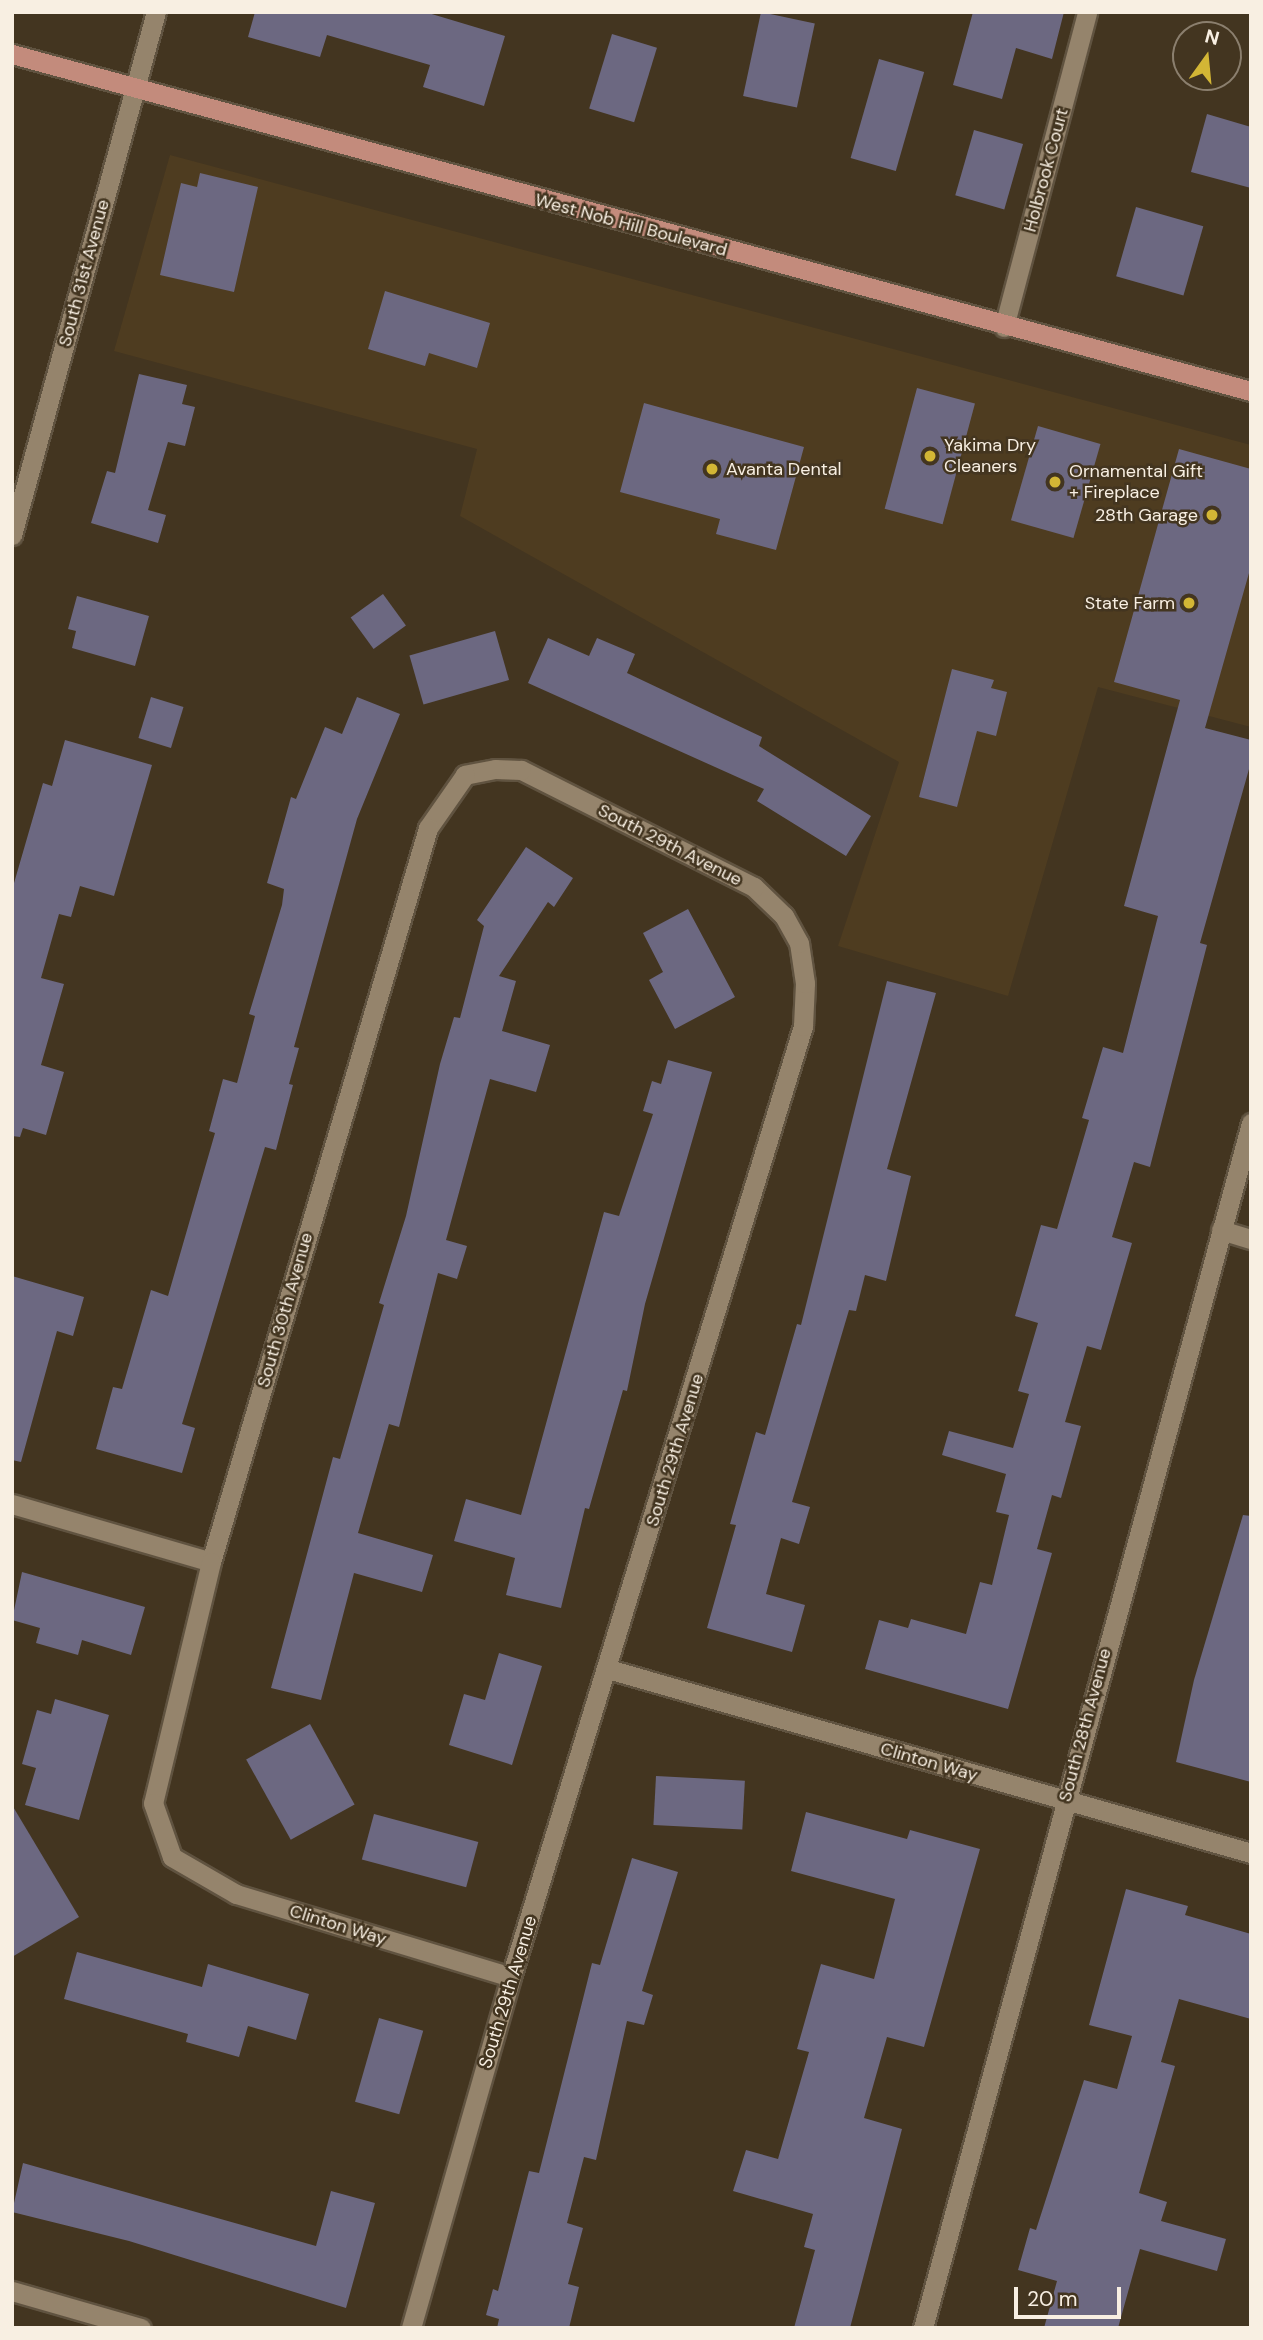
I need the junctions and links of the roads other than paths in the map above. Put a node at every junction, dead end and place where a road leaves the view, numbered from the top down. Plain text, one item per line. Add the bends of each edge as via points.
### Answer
1 (156, 12) edge
2 (1087, 12) edge
3 (12, 54) edge
4 (135, 89) junction
5 (1004, 327) junction
6 (1251, 391) edge
7 (12, 535) edge
8 (464, 775) joint
9 (1251, 1123) edge
10 (1221, 1230) junction
11 (1251, 1239) edge
12 (12, 1504) edge
13 (211, 1562) junction
14 (608, 1670) junction
15 (1063, 1801) junction
16 (1251, 1853) edge
17 (172, 1857) joint
18 (511, 1977) junction
19 (12, 2291) edge
20 (141, 2328) edge
21 (411, 2328) edge
22 (923, 2328) edge

1 - 4 street, South 31st Avenue
2 - 5 street, Holbrook Court
3 - 4 main road, West Nob Hill Boulevard
4 - 5 main road, West Nob Hill Boulevard
4 - 7 street, South 31st Avenue
5 - 6 main road, West Nob Hill Boulevard
8 - 13 street, South 30th Avenue via 428,828
8 - 14 street, South 29th Avenue via 521,770 754,887 784,916 801,956 803,1026
9 - 10 street, South 28th Avenue
10 - 11 street
10 - 15 street, South 28th Avenue
12 - 13 street
13 - 17 street, South 30th Avenue via 153,1803
14 - 15 street, Clinton Way
14 - 18 street, South 29th Avenue
15 - 16 street, Clinton Way
15 - 22 street, South 28th Avenue
17 - 18 street, Clinton Way via 236,1894
18 - 21 street, South 29th Avenue
19 - 20 street

